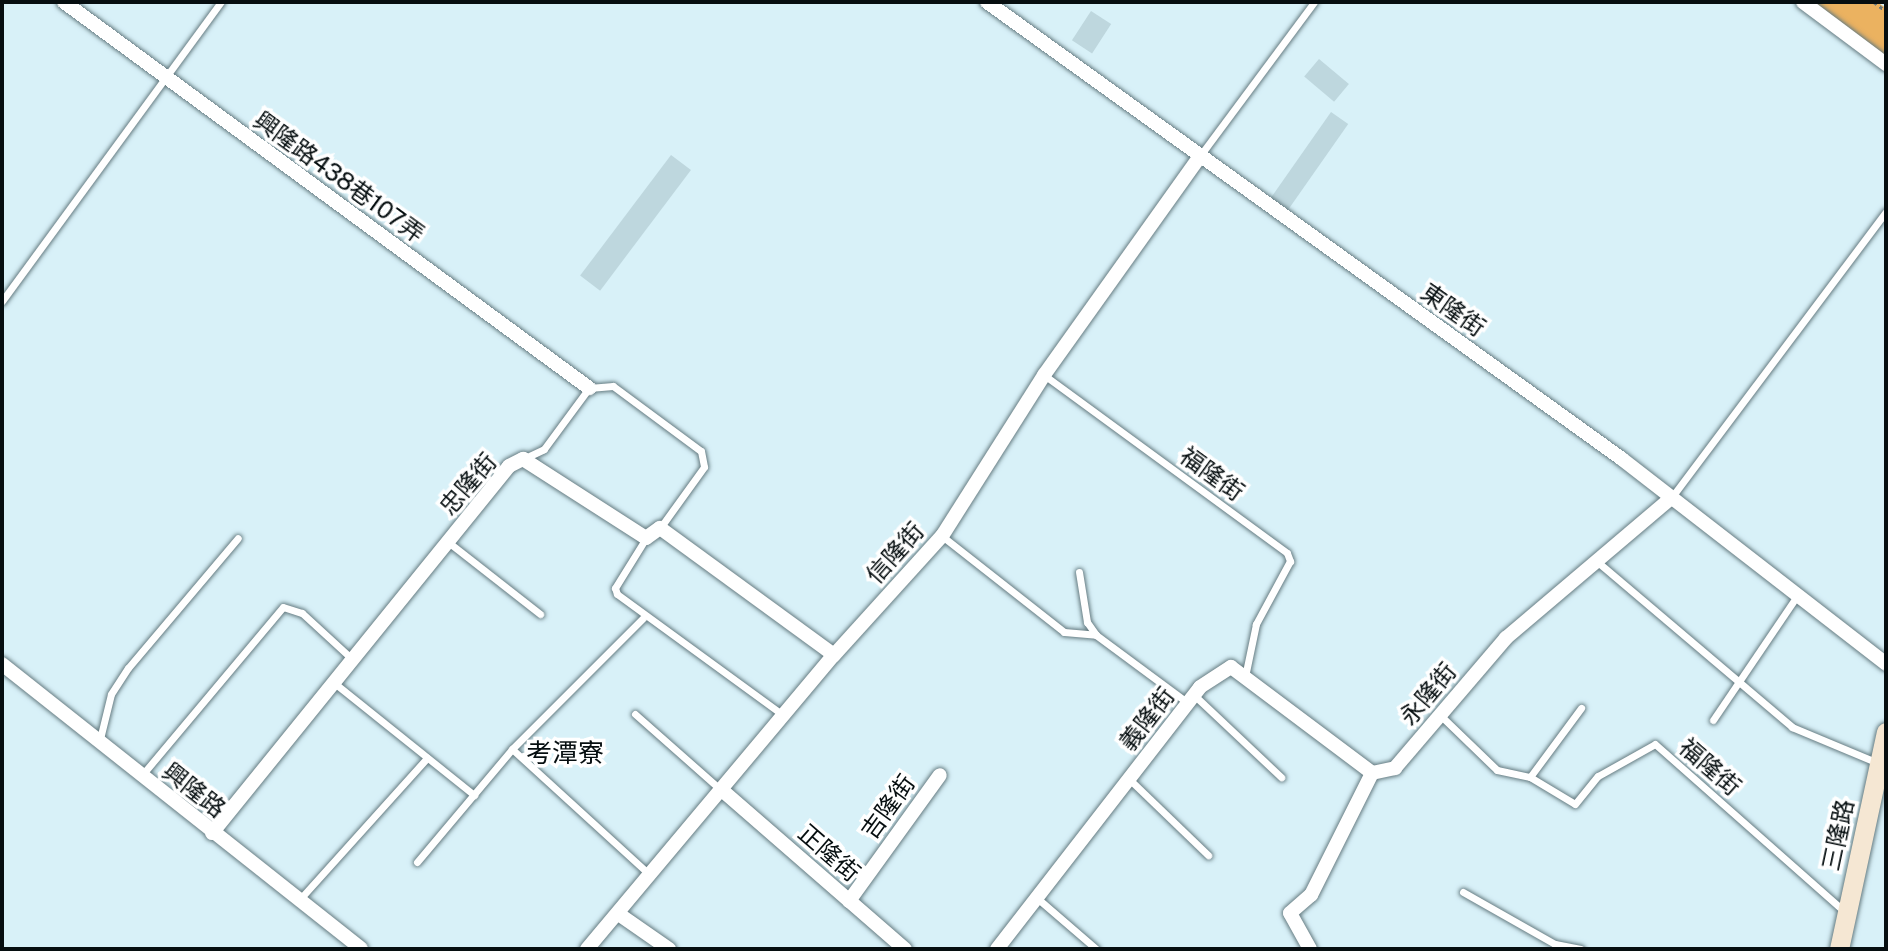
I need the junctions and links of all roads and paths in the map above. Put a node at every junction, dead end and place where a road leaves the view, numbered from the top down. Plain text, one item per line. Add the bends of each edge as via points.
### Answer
1 (64, 2) edge
2 (221, 2) edge
3 (987, 2) edge
4 (1314, 2) edge
5 (1803, 2) edge
6 (1874, 2) edge
7 (1886, 11) edge
8 (1886, 64) edge
9 (165, 78) junction
10 (1199, 158) junction
11 (1886, 212) edge
12 (2, 301) edge
13 (1044, 375) junction
14 (589, 388) junction
15 (523, 459) junction
16 (1671, 498) junction
17 (660, 528) junction
18 (942, 536) junction
19 (238, 538) dead end
20 (646, 538) junction
21 (448, 542) junction
22 (1600, 564) junction
23 (1079, 572) dead end
24 (1798, 595) junction
25 (540, 614) dead end
26 (643, 618) junction
27 (1096, 635) junction
28 (834, 654) junction
29 (352, 659) junction
30 (1886, 664) edge
31 (3, 669) edge
32 (1245, 672) junction
33 (1741, 681) junction
34 (333, 682) junction
35 (1191, 699) junction
36 (1581, 708) dead end
37 (635, 714) dead end
38 (1440, 715) junction
39 (783, 716) junction
40 (1713, 720) dead end
41 (1886, 732) edge
42 (99, 747) junction
43 (512, 750) junction
44 (427, 758) junction
45 (1879, 763) junction
46 (1372, 774) junction
47 (940, 775) dead end
48 (139, 777) junction
49 (1281, 777) dead end
50 (1530, 777) junction
51 (1129, 779) junction
52 (723, 791) junction
53 (474, 796) junction
54 (212, 833) junction
55 (1208, 855) dead end
56 (417, 862) dead end
57 (651, 876) junction
58 (1463, 892) dead end
59 (1037, 898) junction
60 (300, 899) junction
61 (849, 901) junction
62 (1846, 913) junction
63 (620, 915) junction
64 (1554, 947) edge
65 (361, 949) edge
66 (587, 949) edge
67 (669, 949) edge
68 (905, 949) edge
69 (997, 949) edge
70 (1096, 949) edge
71 (1310, 949) edge
72 (1581, 949) edge
73 (1839, 949) edge

1 - 9 street, 興隆路438巷107弄
2 - 9 lane
3 - 10 street, 東隆街
4 - 10 lane
5 - 8 street
6 - 7 path
9 - 12 lane
9 - 14 street, 興隆路438巷107弄
10 - 13 street, 信隆街
10 - 16 street, 東隆街
11 - 16 lane
13 - 18 street, 信隆街
13 - 32 lane, 福隆街 via 1287,553 1290,561 1256,624
14 - 15 lane via 544,449
14 - 17 lane via 613,386 701,452 704,467
15 - 20 street, 忠隆街
15 - 21 street, 忠隆街 via 509,466
16 - 22 street, 永隆街
16 - 24 street, 東隆街
17 - 20 street
17 - 28 street
18 - 27 lane via 1064,632
18 - 28 street, 信隆街
19 - 42 lane via 128,668 111,694
20 - 26 lane via 615,588
21 - 25 lane
21 - 29 street, 忠隆街
22 - 33 lane
22 - 38 street, 永隆街 via 1506,638
23 - 27 lane via 1087,622
24 - 30 street, 東隆街
24 - 33 lane
26 - 39 lane
26 - 43 lane
27 - 35 lane
28 - 39 street, 信隆街
29 - 34 street, 忠隆街
29 - 48 lane via 302,613 283,607
31 - 42 street, 興隆路
32 - 35 street, 義隆街 via 1231,667
32 - 46 street
33 - 40 lane
33 - 45 lane via 1808,738
34 - 44 lane
34 - 54 street, 忠隆街
35 - 49 lane
35 - 51 street, 義隆街
36 - 50 lane
37 - 52 lane
38 - 46 street, 永隆街 via 1395,768
38 - 50 lane, 福隆街 via 1497,771
39 - 52 street, 信隆街
41 - 45 street, 三隆路
42 - 48 street, 興隆路
43 - 53 lane
43 - 57 lane
44 - 53 lane
44 - 60 lane
45 - 62 street, 三隆路
46 - 71 street via 1311,895 1290,913
47 - 61 street, 吉隆街
48 - 54 street, 興隆路
50 - 62 lane, 福隆街 via 1575,804 1598,776 1655,744
51 - 55 lane
51 - 59 street, 義隆街
52 - 57 street, 信隆街
52 - 61 street, 正隆街
53 - 56 lane
54 - 60 street, 興隆路
57 - 63 street, 信隆街
58 - 64 lane
59 - 69 street, 義隆街
59 - 70 lane
60 - 65 street, 興隆路
61 - 68 street, 正隆街
62 - 73 street, 三隆路
63 - 66 street, 信隆街
63 - 67 street
64 - 72 lane

